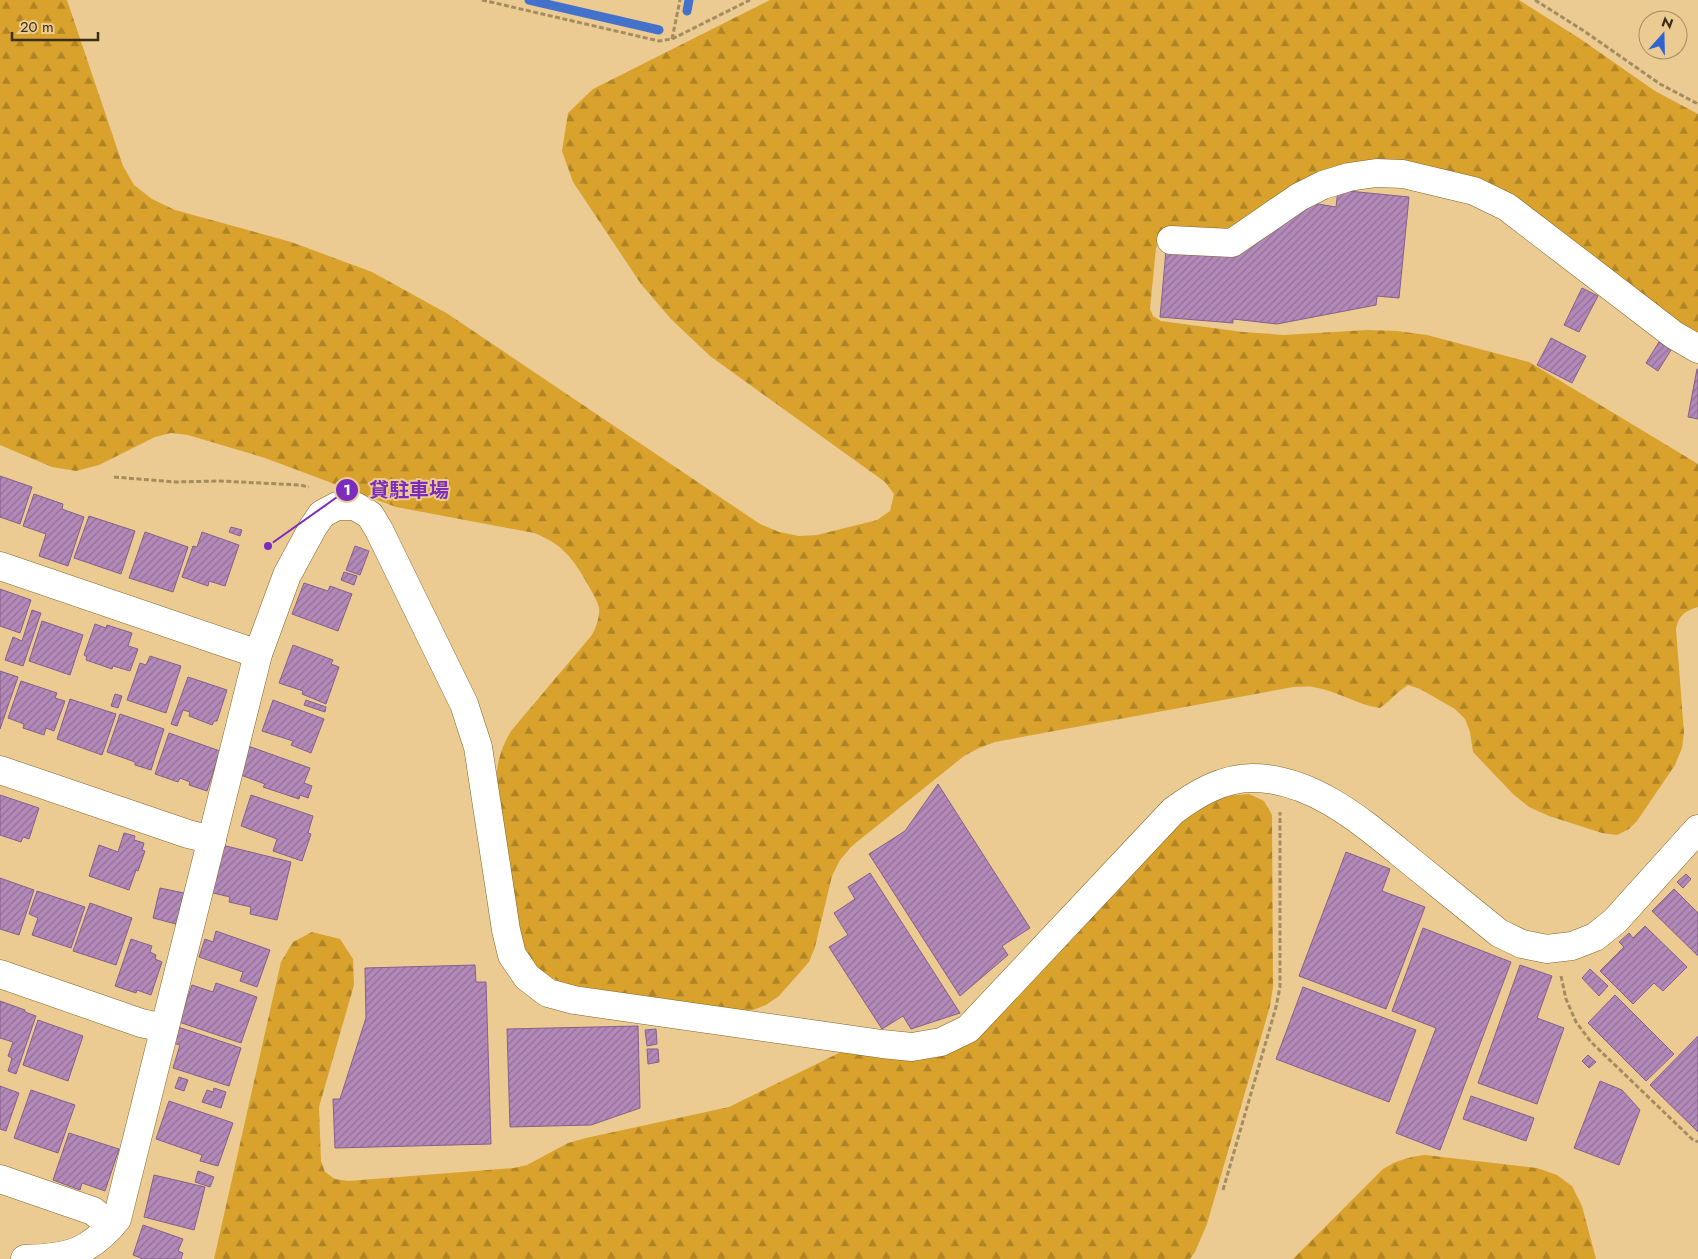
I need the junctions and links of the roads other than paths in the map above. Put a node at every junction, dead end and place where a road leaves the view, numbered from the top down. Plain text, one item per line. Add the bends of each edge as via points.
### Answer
1 (1171, 240) dead end
2 (1698, 349) edge
3 (0, 566) edge
4 (258, 654) junction
5 (0, 770) edge
6 (1698, 829) edge
7 (212, 840) junction
8 (0, 974) edge
9 (164, 1028) junction
10 (0, 1180) edge
11 (111, 1226) junction
12 (25, 1259) edge

1 - 2 street via 1232,243 1299,197 1323,185 1376,173 1403,174 1474,191 1507,207 1674,335
3 - 4 street
4 - 6 street via 287,574 322,514 337,506 355,506 370,515 464,704 478,747 506,930 512,956 527,977 548,992 574,1000 882,1044 912,1047 941,1042 968,1029 1172,811 1196,794 1222,783 1251,778 1280,781 1335,804 1366,825 1500,933 1522,944 1547,949 1572,946 1595,937 1615,921
4 - 7 street
5 - 7 street
7 - 9 street
8 - 9 street
9 - 11 street via 117,1219
10 - 11 street via 92,1211
11 - 12 street via 85,1248 65,1256

